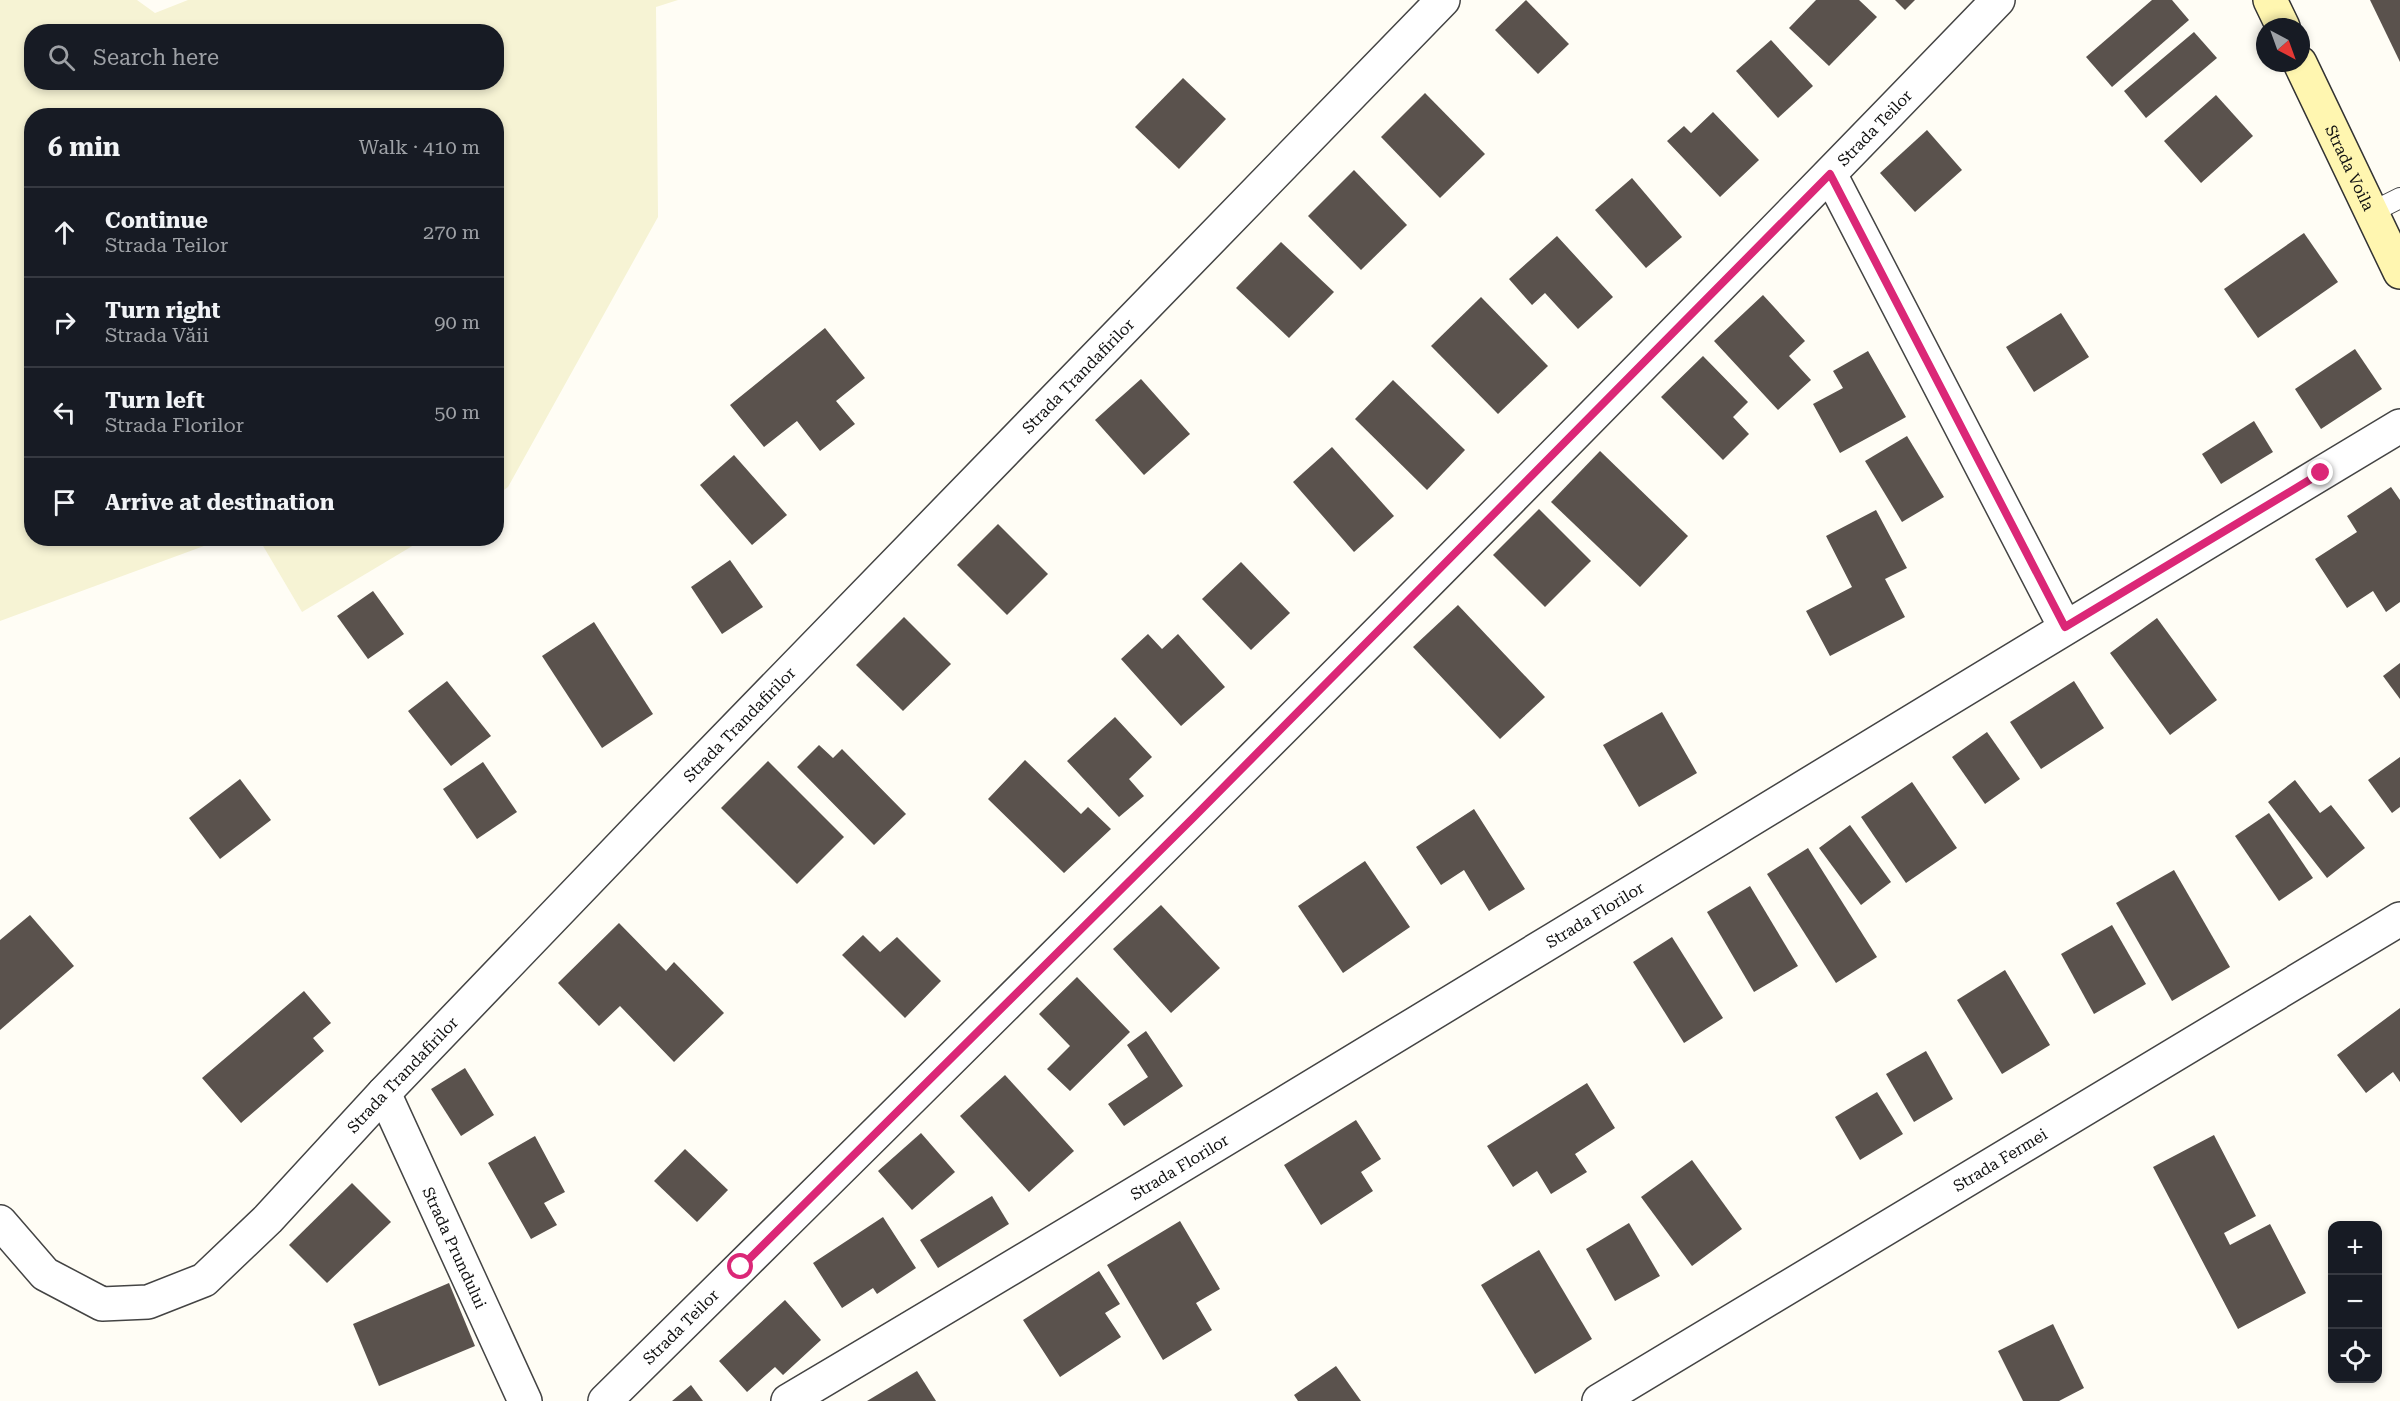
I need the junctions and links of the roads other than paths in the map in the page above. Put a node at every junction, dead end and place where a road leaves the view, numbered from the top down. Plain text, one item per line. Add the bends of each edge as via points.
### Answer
1 (1443, 0) edge
2 (1998, 0) edge
3 (2270, 0) edge
4 (2279, 18) edge
5 (2305, 72) edge
6 (1830, 174) junction
7 (2386, 205) edge
8 (2400, 272) edge
9 (2400, 426) edge
10 (2065, 627) junction
11 (2400, 919) edge
12 (384, 1093) junction
13 (0, 1222) edge
14 (525, 1401) edge
15 (605, 1401) edge
16 (788, 1401) edge
17 (1599, 1401) edge

1 - 12 street, Strada Trandafirilor
2 - 6 street, Strada Teilor
3 - 4 main road
5 - 7 main road, Strada Voila
6 - 10 street
6 - 15 street, Strada Teilor via 1202,808
7 - 8 main road, Strada Voila
9 - 10 street, Strada Florilor
10 - 16 street, Strada Florilor
11 - 17 street, Strada Fermei
12 - 13 street, Strada Trandafirilor via 268,1219 204,1280 148,1302 102,1304 45,1275
12 - 14 street, Strada Prundului

